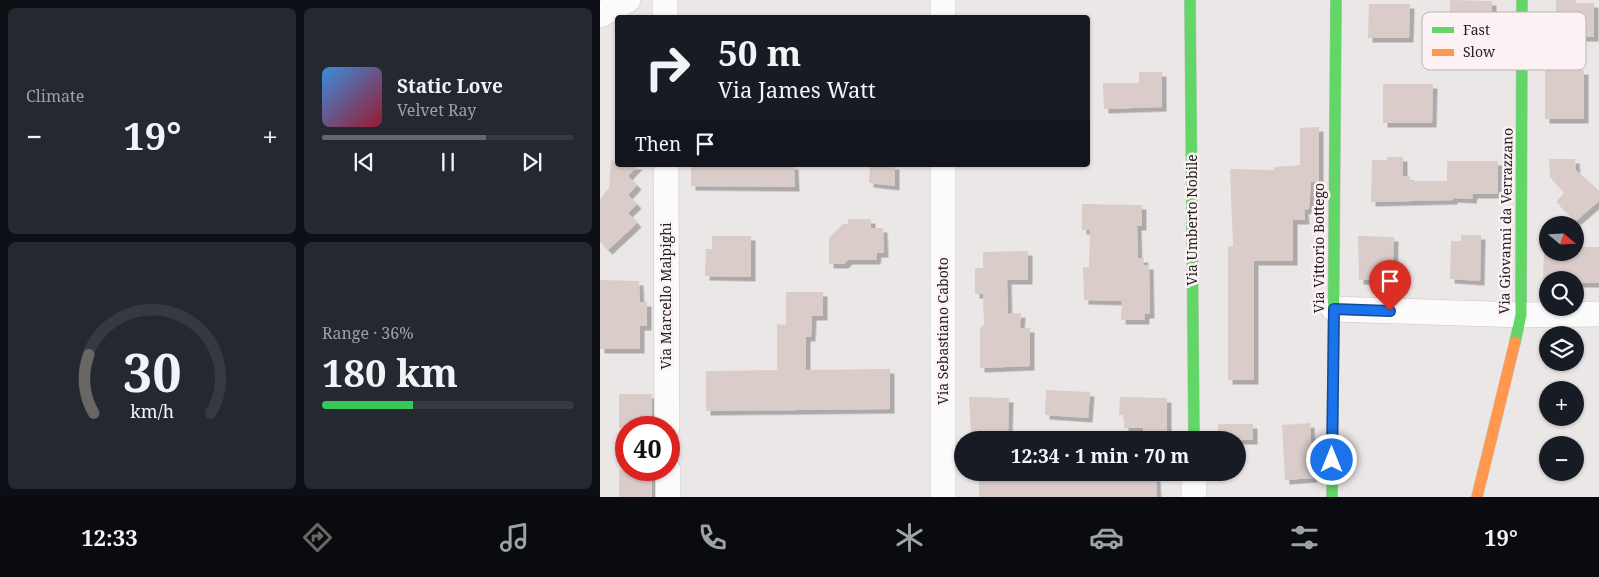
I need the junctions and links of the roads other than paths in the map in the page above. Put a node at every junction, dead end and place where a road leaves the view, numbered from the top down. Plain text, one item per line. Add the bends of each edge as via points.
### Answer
1 (628, 0) edge
2 (664, 0) edge
3 (942, 0) edge
4 (1190, 0) edge
5 (1336, 0) edge
6 (600, 15) edge
7 (665, 15) edge
8 (942, 15) edge
9 (1522, 70) edge
10 (666, 167) edge
11 (942, 167) edge
12 (1334, 309) junction
13 (1599, 314) edge
14 (1521, 315) junction
15 (667, 416) edge
16 (1194, 431) edge
17 (668, 481) edge
18 (1194, 481) edge
19 (668, 497) edge
20 (943, 497) edge
21 (1194, 497) edge
22 (1332, 497) edge
23 (1477, 497) edge

1 - 6 street
2 - 7 street
3 - 8 street
4 - 16 street, Via Umberto Nobile
5 - 12 street, Via Vittorio Bottego
9 - 14 street, Via Giovanni da Verrazzano
10 - 15 street, Via Marcello Malpighi
11 - 20 street, Via Sebastiano Caboto
12 - 14 street
12 - 22 street, Via Vittorio Bottego
13 - 14 street
14 - 23 street, Via Giovanni da Verrazzano
17 - 19 street
18 - 21 street

